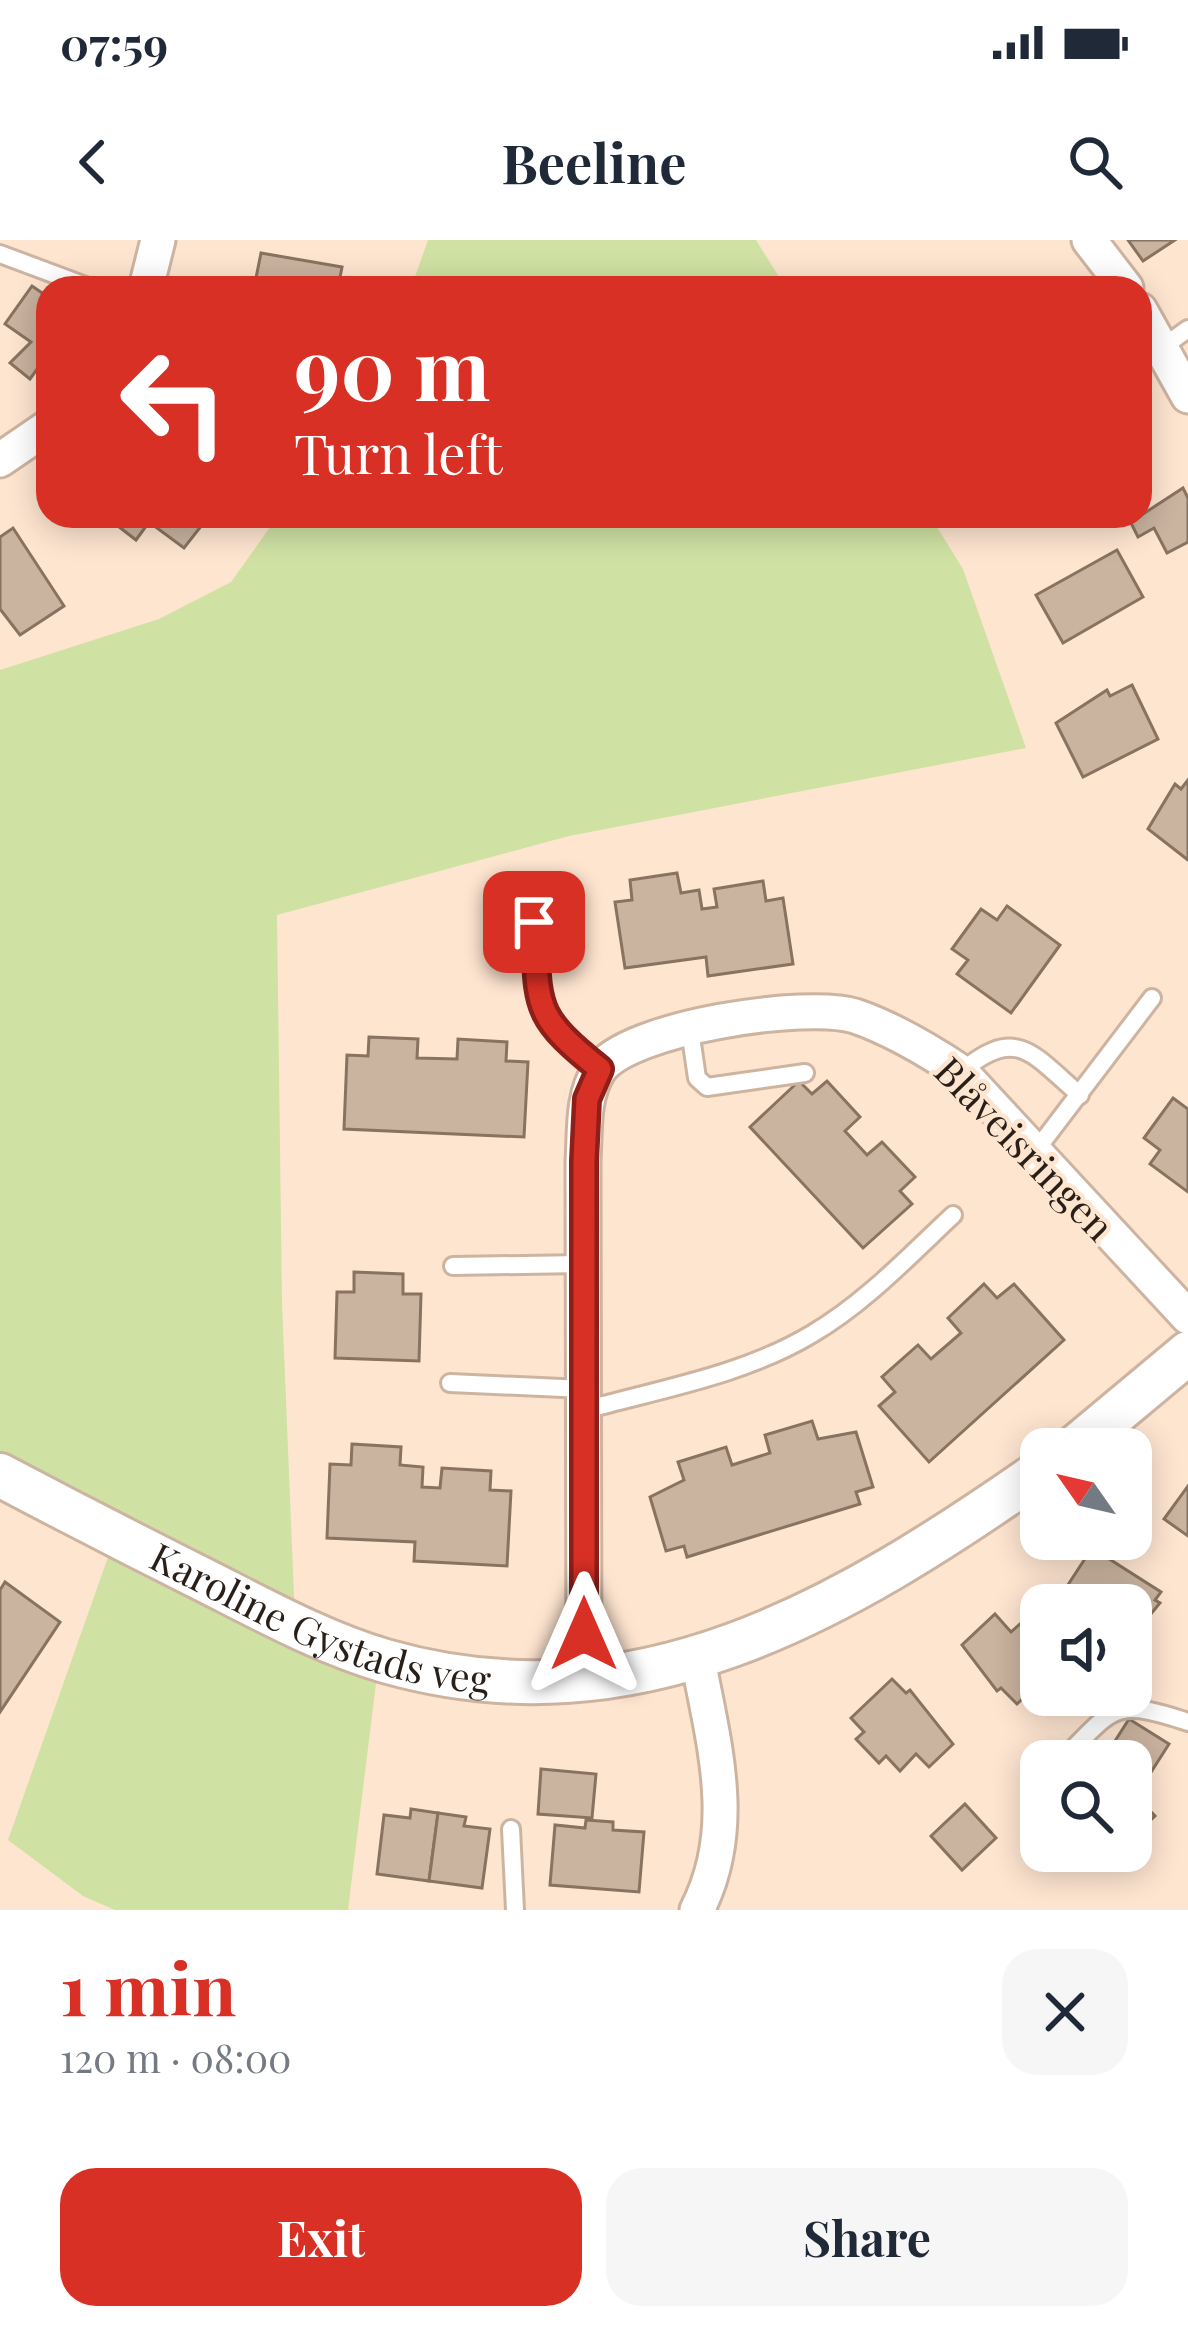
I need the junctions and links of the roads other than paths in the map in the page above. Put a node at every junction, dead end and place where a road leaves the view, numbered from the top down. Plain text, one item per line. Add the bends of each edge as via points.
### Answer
1 (158, 240) edge
2 (1089, 240) edge
3 (0, 254) edge
4 (59, 276) edge
5 (149, 276) edge
6 (1117, 276) edge
7 (1175, 338) edge
8 (1188, 396) edge
9 (36, 436) edge
10 (0, 460) edge
11 (534, 922) dead end
12 (1151, 998) dead end
13 (690, 1030) junction
14 (600, 1069) junction
15 (961, 1072) junction
16 (805, 1073) dead end
17 (1080, 1095) junction
18 (1033, 1154) junction
19 (953, 1215) dead end
20 (583, 1264) junction
21 (454, 1266) dead end
22 (1188, 1317) edge
23 (1188, 1353) edge
24 (450, 1383) dead end
25 (585, 1400) junction
26 (1097, 1428) edge
27 (0, 1475) edge
28 (1020, 1484) edge
29 (698, 1660) junction
30 (584, 1678) junction
31 (1188, 1722) edge
32 (1084, 1740) edge
33 (511, 1829) dead end
34 (515, 1910) edge
35 (697, 1910) edge

1 - 5 street
2 - 6 street
3 - 4 lane
7 - 8 street
9 - 10 street
11 - 14 lane via 538,1005 549,1026
12 - 17 lane
13 - 14 street, Blåveisringen via 655,1037
13 - 15 street, Blåveisringen via 820,1011 852,1015
13 - 16 lane via 697,1078 707,1088
14 - 20 street via 587,1099
15 - 17 lane via 986,1051 1012,1045
15 - 18 street, Blåveisringen
17 - 18 lane
18 - 22 street, Blåveisringen
19 - 25 lane via 812,1334 754,1363
20 - 21 lane
20 - 25 street
23 - 26 street
24 - 25 lane
25 - 30 street
27 - 30 street, Karoline Gystads veg via 269,1613 385,1661 460,1676
28 - 29 street, Karoline Gystads veg via 824,1609
29 - 30 street, Karoline Gystads veg
29 - 35 street via 722,1795 720,1854
31 - 32 lane via 1121,1707
33 - 34 lane

